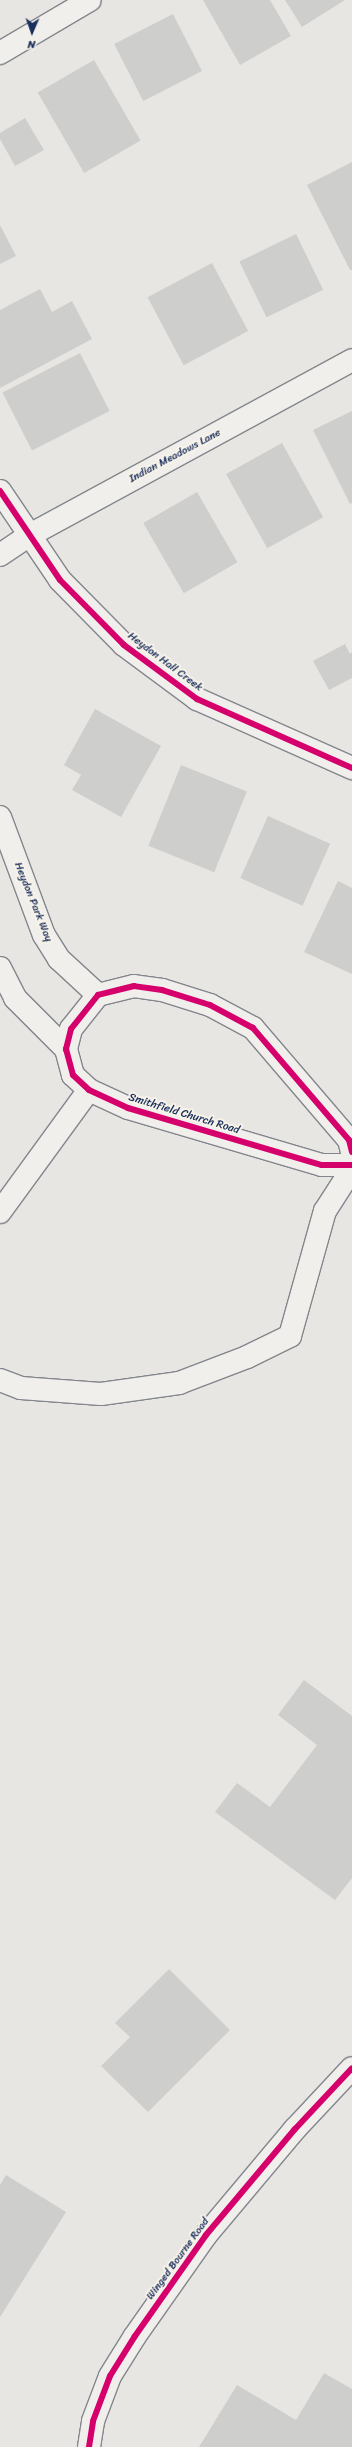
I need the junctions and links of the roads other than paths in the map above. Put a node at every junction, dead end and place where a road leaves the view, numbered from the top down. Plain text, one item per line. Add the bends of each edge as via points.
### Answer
1 (90, 0) edge
2 (0, 53) edge
3 (352, 360) edge
4 (0, 492) edge
5 (30, 535) junction
6 (0, 555) edge
7 (352, 768) edge
8 (0, 817) edge
9 (0, 968) edge
10 (98, 995) junction
11 (66, 1049) junction
12 (88, 1090) junction
13 (352, 1152) edge
14 (352, 1164) edge
15 (352, 1169) edge
16 (0, 1212) edge
17 (0, 1380) edge
18 (352, 2068) edge
19 (89, 2447) edge

1 - 2 street
3 - 5 street, Indian Meadows Lane
4 - 5 street, Heydon Hall Creek
5 - 6 street, Indian Meadows Lane
5 - 7 street, Heydon Hall Creek via 60,580 124,645 197,699
8 - 10 street, Heydon Park Way via 44,935 59,959
9 - 11 street via 15,998
10 - 11 street, Smithfield Church Road via 71,1029
10 - 13 street via 134,986 162,990 210,1005 253,1028 349,1140
11 - 12 street, Smithfield Church Road via 73,1075
12 - 14 street, Smithfield Church Road via 128,1108 322,1165
12 - 16 street
15 - 17 street via 324,1211 290,1336 247,1357 179,1383 101,1394 21,1388
18 - 19 street, Winged Bourne Road via 295,2129 206,2235 135,2336 110,2376 93,2421

